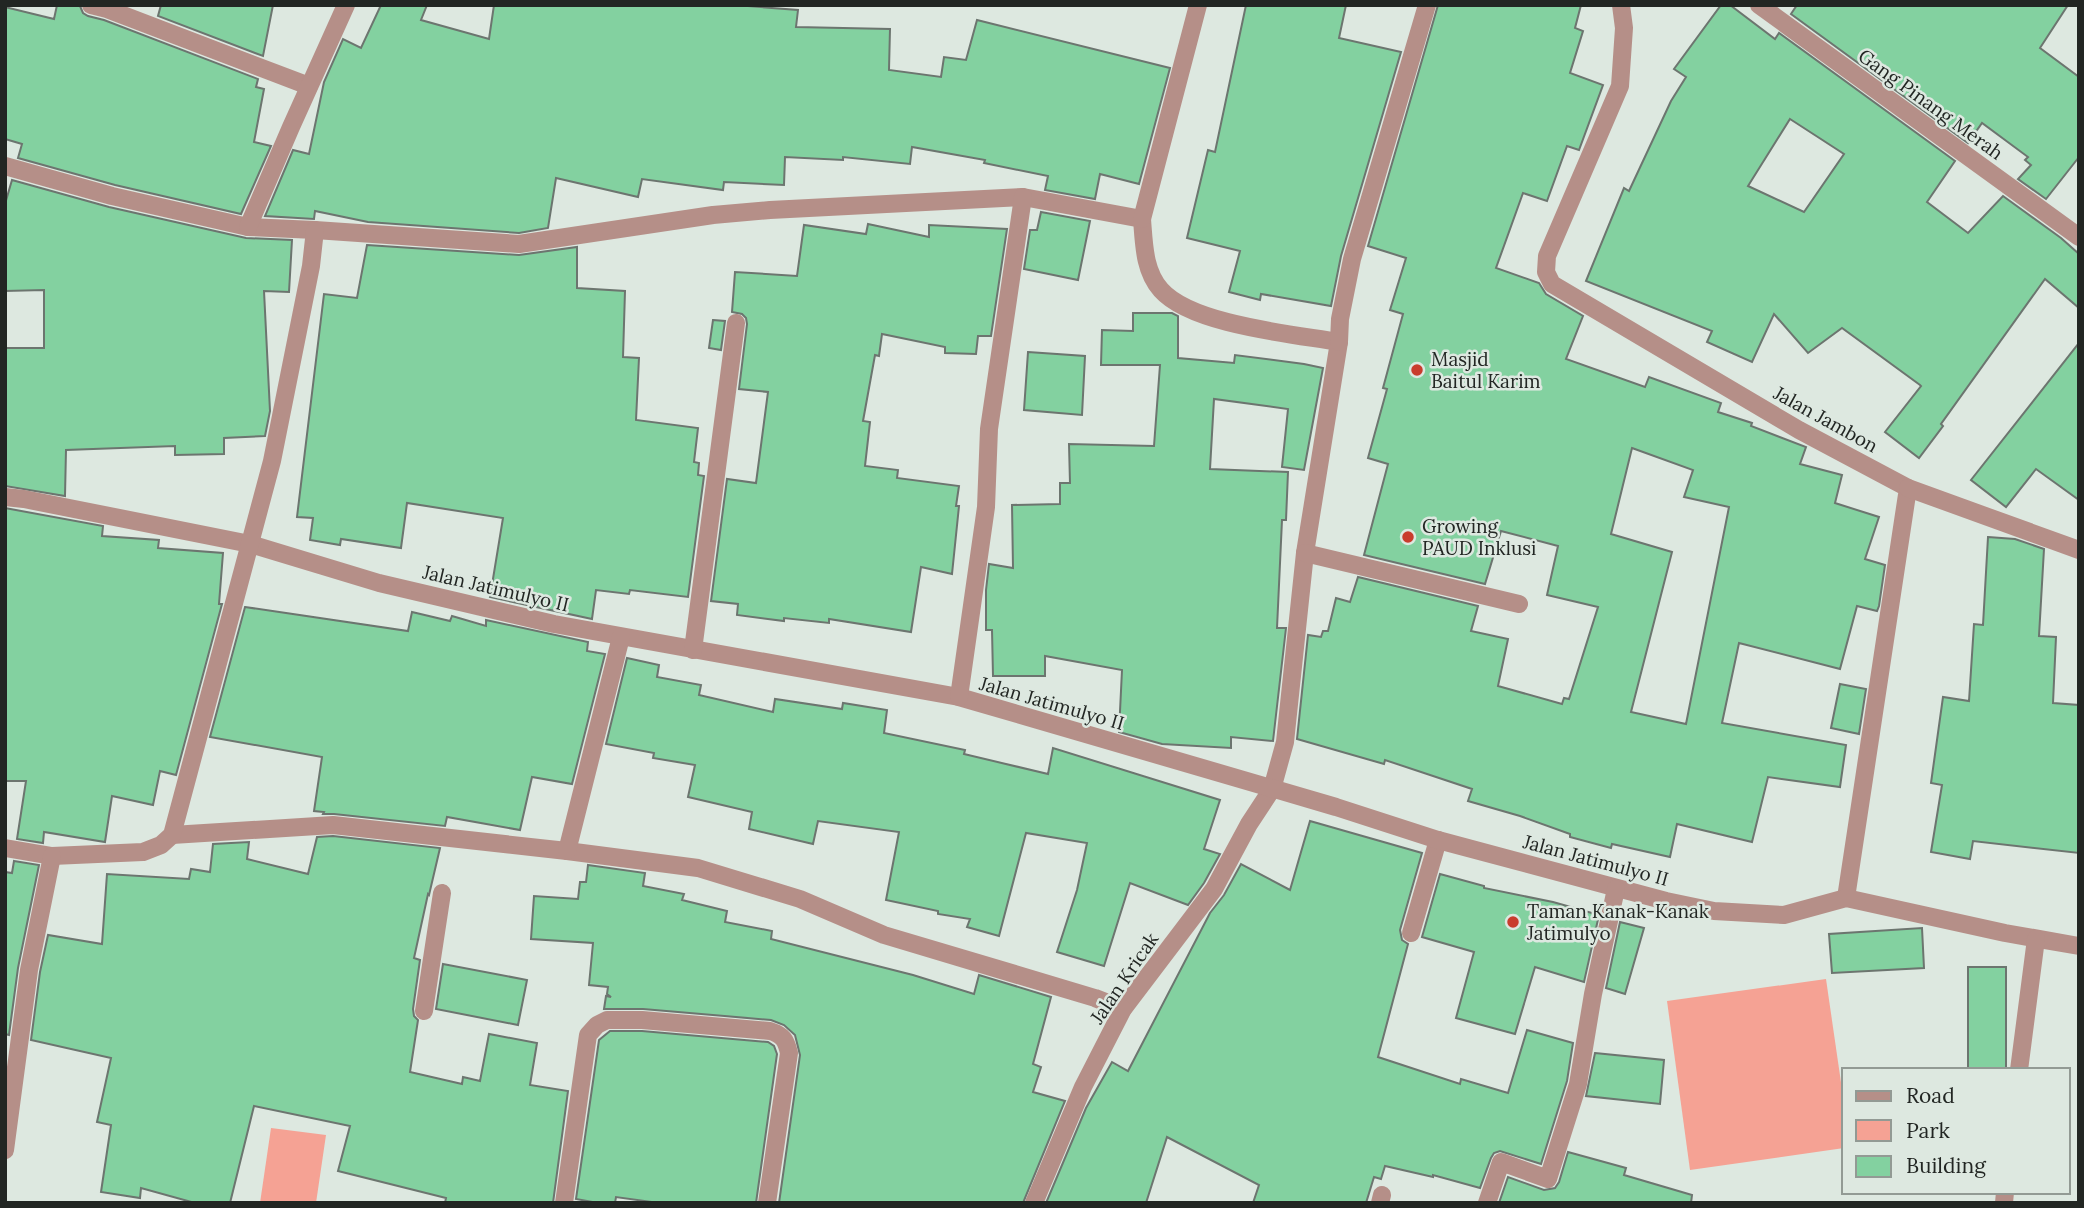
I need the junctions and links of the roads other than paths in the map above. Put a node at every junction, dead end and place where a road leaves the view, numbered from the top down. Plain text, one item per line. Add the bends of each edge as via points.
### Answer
1 (346, 5) edge
2 (1198, 5) edge
3 (1427, 5) edge
4 (1759, 5) edge
5 (102, 6) edge
6 (1625, 7) edge
7 (309, 86) junction
8 (5, 166) edge
9 (1023, 198) junction
10 (1142, 219) junction
11 (248, 227) junction
12 (315, 230) junction
13 (2079, 237) edge
14 (736, 323) dead end
15 (1339, 342) junction
16 (1908, 488) junction
17 (5, 497) edge
18 (250, 544) junction
19 (2079, 551) edge
20 (1305, 553) junction
21 (1519, 604) dead end
22 (621, 637) junction
23 (693, 650) junction
24 (959, 697) junction
25 (1272, 789) junction
26 (172, 835) junction
27 (1438, 840) junction
28 (5, 848) edge
29 (567, 851) junction
30 (52, 856) junction
31 (1616, 889) junction
32 (442, 893) dead end
33 (1846, 898) junction
34 (1411, 933) dead end
35 (2036, 939) junction
36 (2079, 946) edge
37 (1123, 1009) junction
38 (424, 1011) dead end
39 (2019, 1068) edge
40 (5, 1150) edge
41 (564, 1203) edge
42 (767, 1203) edge
43 (1034, 1203) edge
44 (1488, 1203) edge

1 - 7 street
2 - 10 street
3 - 15 street, Jalan Kricak via 1352,259
4 - 13 street, Gang Pinang Merah
5 - 7 street
6 - 16 street, Jalan Jambon via 1619,86 1547,256 1545,272 1552,284 1799,430
7 - 11 street
8 - 11 street
9 - 10 street
9 - 12 street via 713,215 519,244
9 - 24 street via 989,429 986,507
10 - 15 street via 1145,260 1160,289 1179,304 1219,320
11 - 12 street
12 - 18 street via 272,461
14 - 23 street
15 - 20 street, Jalan Kricak
16 - 19 street
16 - 33 street
17 - 18 street, Jalan Jatimulyo II
18 - 22 street, Jalan Jatimulyo II via 379,583
18 - 26 street
20 - 21 street
20 - 25 street, Jalan Kricak via 1285,742
22 - 23 street, Jalan Jatimulyo II
22 - 29 street
23 - 24 street, Jalan Jatimulyo II
24 - 25 street, Jalan Jatimulyo II
25 - 27 street, Jalan Jatimulyo II
25 - 37 street, Jalan Kricak via 1214,889
26 - 29 street via 333,825 451,842
26 - 30 street via 143,852
27 - 31 street, Jalan Jatimulyo II
27 - 34 street
28 - 30 street
29 - 37 street via 698,868 800,899 884,934
30 - 40 street via 29,970
31 - 33 street, Jalan Jatimulyo II via 1714,911 1784,915
31 - 44 street via 1578,1084 1548,1179 1501,1162
32 - 38 street
33 - 35 street, Jalan Jatimulyo II
35 - 36 street, Jalan Jatimulyo II
35 - 39 street
37 - 43 street, Jalan Kricak via 1083,1087
41 - 42 street via 588,1035 607,1020 770,1031 786,1039 789,1053

